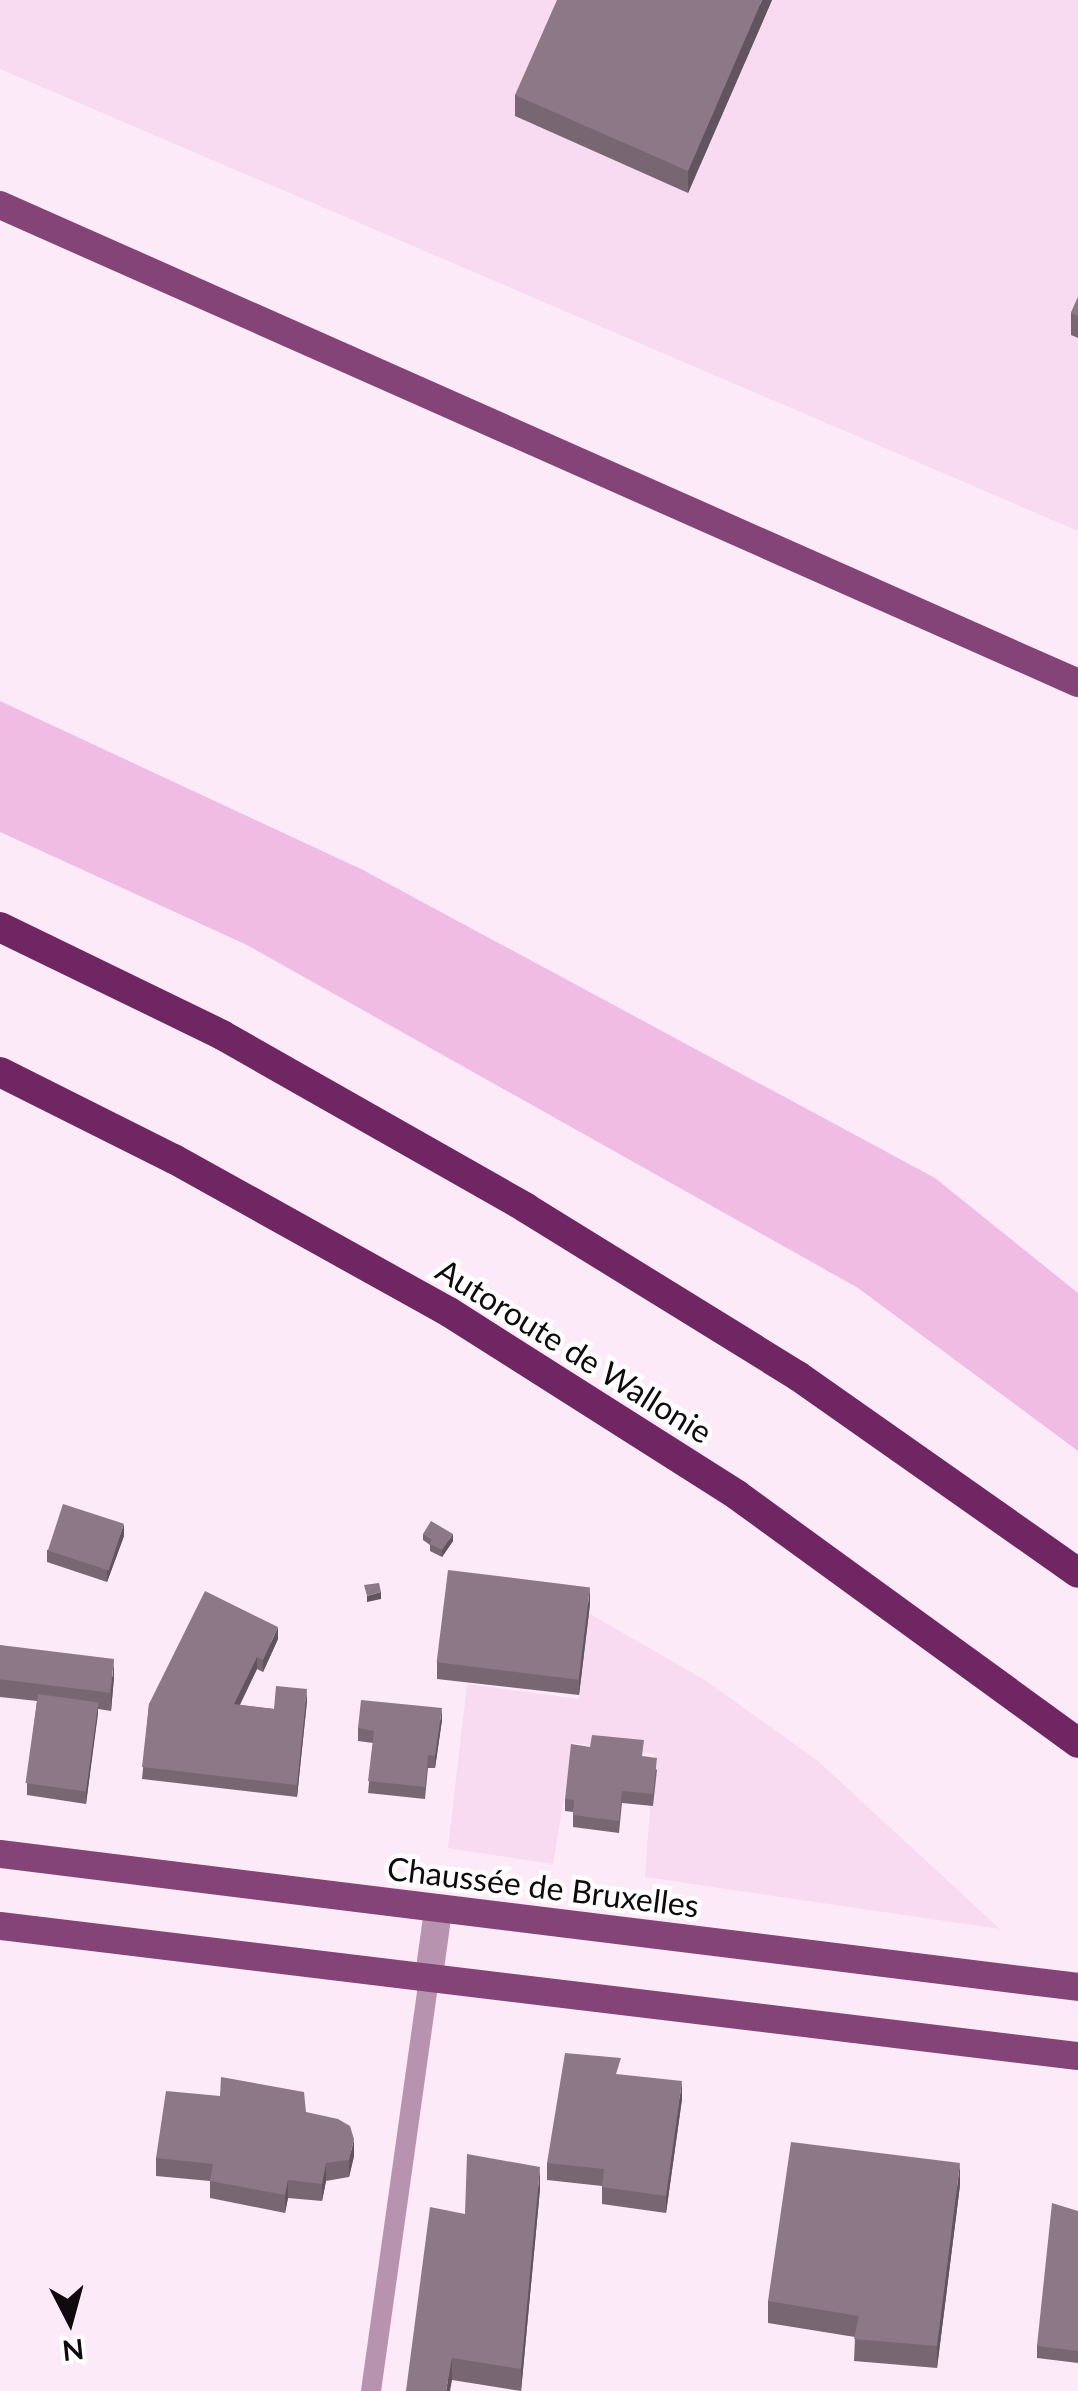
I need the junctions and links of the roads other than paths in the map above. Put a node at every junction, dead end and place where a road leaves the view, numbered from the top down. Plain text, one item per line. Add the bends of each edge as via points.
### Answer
1 (0, 206) edge
2 (1078, 683) edge
3 (0, 926) edge
4 (0, 1072) edge
5 (1078, 1574) edge
6 (1078, 1742) edge
7 (0, 1854) edge
8 (438, 1910) junction
9 (0, 1926) edge
10 (429, 1976) junction
11 (1078, 1987) edge
12 (1078, 2056) edge
13 (372, 2391) edge

1 - 2 main road
3 - 5 highway via 222,1035 526,1208 798,1376
4 - 6 highway, Autoroute de Wallonie via 174,1159 449,1312 738,1495
7 - 8 main road, Chaussée de Bruxelles
8 - 10 street
8 - 11 main road, Chaussée de Bruxelles
9 - 10 main road
10 - 12 main road
10 - 13 lane

